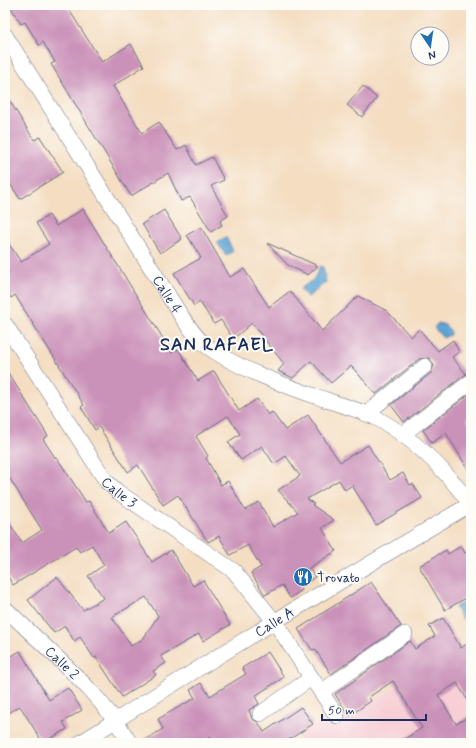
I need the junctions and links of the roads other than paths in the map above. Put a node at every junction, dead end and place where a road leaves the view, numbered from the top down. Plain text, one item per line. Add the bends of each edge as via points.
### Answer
1 (5, 35) edge
2 (5, 324) edge
3 (425, 366) dead end
4 (468, 382) dead end
5 (366, 414) junction
6 (402, 435) junction
7 (471, 505) edge
8 (5, 608) edge
9 (274, 621) junction
10 (405, 634) dead end
11 (311, 678) junction
12 (321, 692) junction
13 (260, 714) dead end
14 (336, 716) dead end
15 (116, 720) junction
16 (80, 743) edge
17 (130, 743) edge

1 - 5 street, Calle 4 via 180,314 200,339 210,348 242,366 321,399
2 - 9 street, Calle 3 via 106,481 118,492 234,570
3 - 5 street
4 - 6 street
5 - 6 street, Calle 4
6 - 7 street, Calle 4 via 426,454
7 - 9 street, Calle A
8 - 15 street, Calle 2 via 94,694
9 - 11 street, Calle 3
9 - 15 street, Calle A
10 - 12 street
11 - 12 street, Calle 3
11 - 13 street
12 - 14 street, Calle 3
15 - 16 street, Calle A
15 - 17 street, Calle 2

